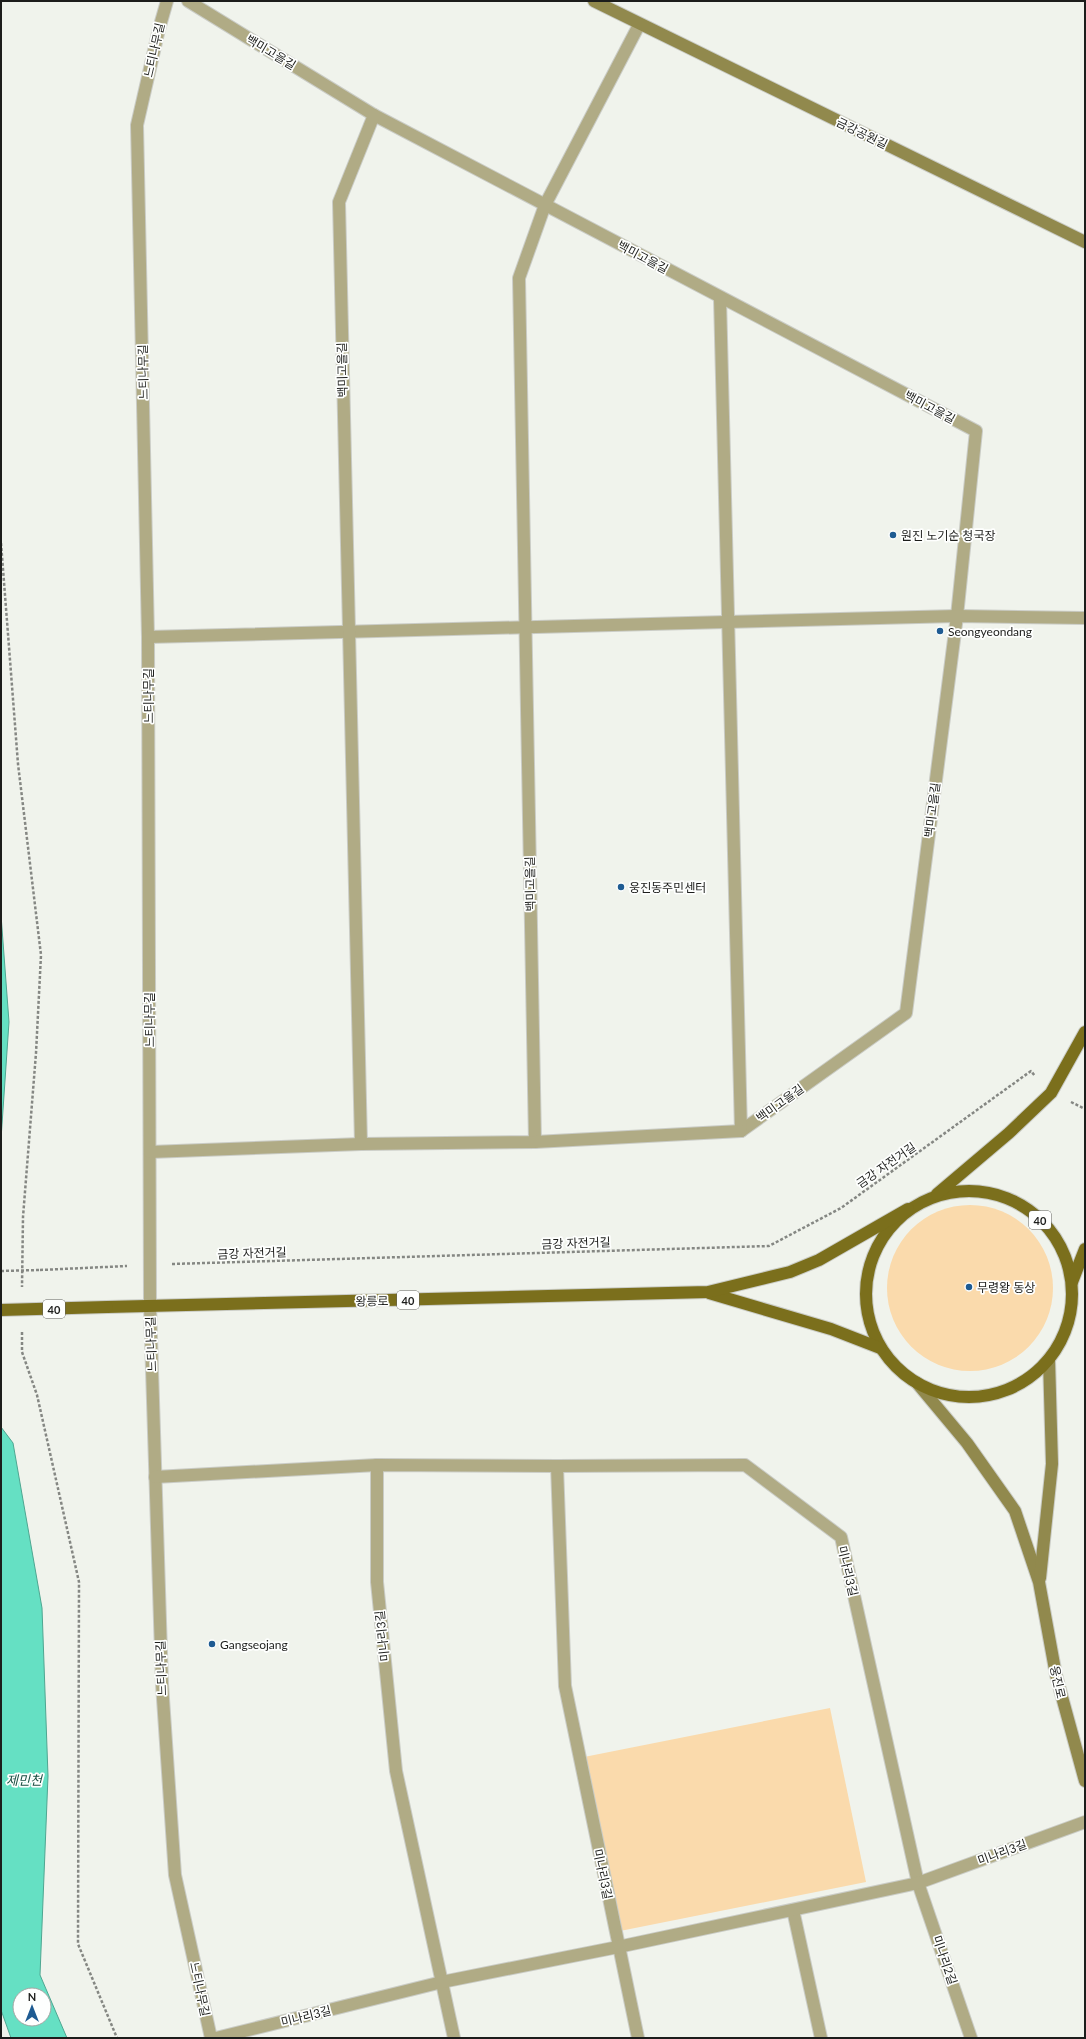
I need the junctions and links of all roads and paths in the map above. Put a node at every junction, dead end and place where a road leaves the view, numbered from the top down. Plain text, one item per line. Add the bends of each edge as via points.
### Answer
1 (167, 1) edge
2 (188, 1) edge
3 (594, 1) edge
4 (639, 25) junction
5 (374, 115) junction
6 (545, 205) junction
7 (1085, 242) edge
8 (720, 298) junction
9 (957, 616) junction
10 (1085, 618) edge
11 (727, 623) junction
12 (525, 627) junction
13 (347, 632) junction
14 (148, 637) junction
15 (1085, 1032) edge
16 (1051, 1093) junction
17 (1085, 1109) edge
18 (741, 1131) junction
19 (536, 1142) junction
20 (361, 1144) junction
21 (150, 1152) junction
22 (937, 1194) junction
23 (908, 1209) junction
24 (1085, 1249) edge
25 (150, 1265) junction
26 (1, 1271) edge
27 (1072, 1282) junction
28 (708, 1292) junction
29 (150, 1306) junction
30 (1, 1310) edge
31 (880, 1348) junction
32 (1049, 1359) junction
33 (917, 1383) junction
34 (377, 1465) junction
35 (557, 1466) junction
36 (155, 1478) junction
37 (1039, 1582) junction
38 (1085, 1781) edge
39 (1085, 1822) edge
40 (918, 1883) junction
41 (793, 1910) junction
42 (618, 1947) junction
43 (442, 1982) junction
44 (211, 2038) edge
45 (216, 2038) edge
46 (454, 2038) edge
47 (638, 2038) edge
48 (821, 2038) edge
49 (971, 2038) edge

1 - 14 street, 느티나무길 via 158,29 137,124
2 - 5 street, 백미고을길
3 - 4 main road, 금강공원길
4 - 6 street
4 - 7 main road, 금강공원길
5 - 6 street, 백미고을길
5 - 13 street, 백미고을길 via 339,202
6 - 8 street, 백미고을길
6 - 12 street, 백미고을길 via 519,278
8 - 9 street, 백미고을길 via 976,431
8 - 11 street, 백미고을길
9 - 10 street
9 - 11 street
9 - 18 street, 백미고을길 via 906,1013
11 - 12 street
11 - 18 street, 백미고을길
12 - 13 street
12 - 19 street, 백미고을길
13 - 14 street
13 - 20 street, 백미고을길
14 - 21 street, 느티나무길
15 - 16 main road, 40
16 - 17 path, 금강 자전거길
16 - 22 main road, 40 via 1009,1133
16 - 25 path, 금강 자전거길 via 1031,1071 841,1208 769,1246
18 - 19 street
19 - 20 street
20 - 21 street
21 - 25 street, 느티나무길
22 - 23 main road, 40
22 - 27 main road, 40 via 967,1190 1000,1194 1028,1208 1051,1230 1065,1254
23 - 28 main road, 40 via 819,1260 790,1272
23 - 31 main road, 40 via 884,1233 871,1259 865,1289 868,1320
24 - 27 main road, 40
25 - 26 path, 금강 자전거길, bridge
25 - 29 street, 느티나무길
27 - 32 main road, 40 via 1071,1310 1064,1336
28 - 29 main road, 왕릉로 / 40
28 - 31 main road, 40 via 831,1329
29 - 30 main road, 왕릉로 / 40, bridge
29 - 36 street, 느티나무길
31 - 33 main road, 40 via 896,1368
32 - 33 main road, 40 via 1028,1379 1002,1392 973,1397 944,1394
32 - 37 main road via 1052,1464
33 - 37 main road via 972,1450 1015,1511
34 - 35 street, 미나리3길
34 - 36 street
34 - 43 street, 미나리3길 via 377,1582 396,1772
35 - 40 street, 미나리3길 via 745,1465 841,1537
35 - 42 street, 미나리3길 via 565,1686
36 - 44 street, 느티나무길 via 162,1684 175,1875
37 - 38 main road, 웅진로 via 1056,1675
39 - 40 street, 미나리3길
40 - 41 street, 미나리3길
40 - 49 street, 미나리2길
41 - 42 street, 미나리3길
41 - 48 street
42 - 43 street, 미나리3길
42 - 47 street
43 - 45 street, 미나리3길
43 - 46 street

